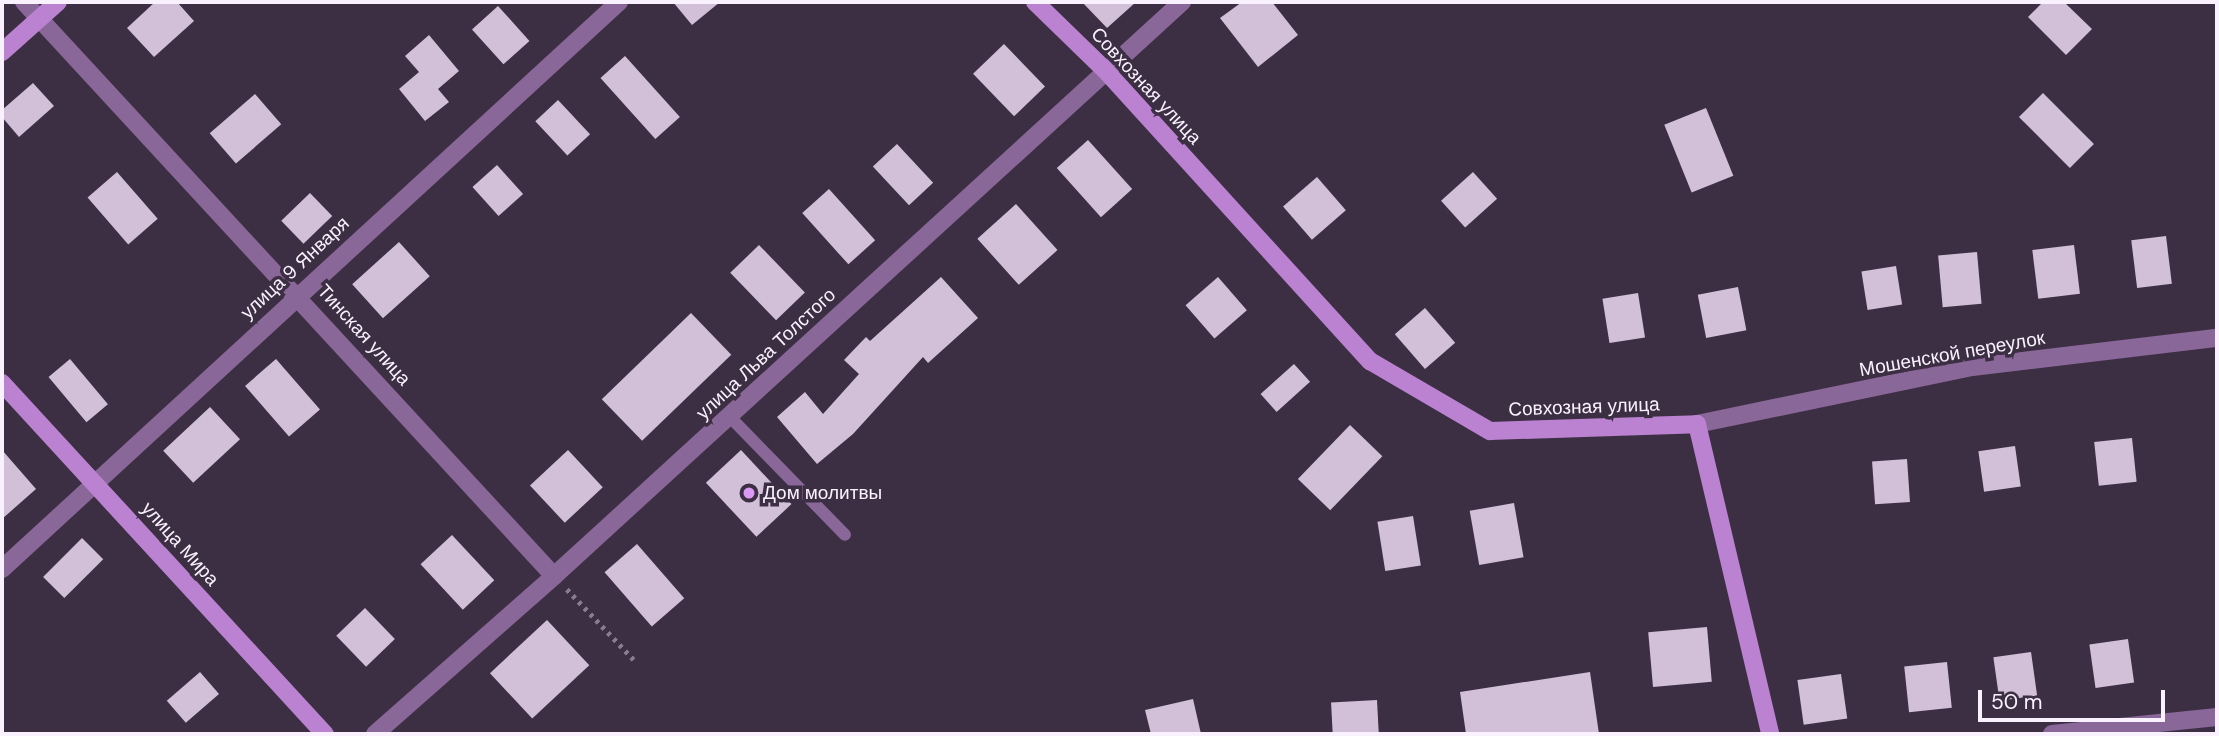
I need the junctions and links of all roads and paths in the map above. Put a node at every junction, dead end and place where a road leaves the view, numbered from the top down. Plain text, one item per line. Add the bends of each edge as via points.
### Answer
1 (24, 2) edge
2 (58, 2) edge
3 (619, 2) edge
4 (1035, 2) edge
5 (1182, 2) edge
6 (39, 19) junction
7 (2, 52) edge
8 (1105, 70) junction
9 (298, 293) junction
10 (2217, 338) edge
11 (2, 383) edge
12 (729, 416) junction
13 (1697, 424) junction
14 (97, 483) junction
15 (845, 535) dead end
16 (2, 569) edge
17 (554, 576) junction
18 (636, 662) dead end
19 (2217, 717) edge
20 (325, 734) edge
21 (375, 734) edge
22 (1770, 734) edge
23 (2052, 734) edge

1 - 6 street, Тинская улица
2 - 6 main road
3 - 9 street, улица 9 Января
4 - 8 main road, Совхозная улица
5 - 8 street, улица Льва Толстого
6 - 7 main road
6 - 9 street, Тинская улица
8 - 12 street, улица Льва Толстого
8 - 13 main road, Совхозная улица via 1370,361 1490,431
9 - 14 street, улица 9 Января
9 - 17 street, Тинская улица
10 - 13 street, Мошенской переулок via 1972,367
11 - 14 main road, улица Мира
12 - 15 lane
12 - 17 street, улица Льва Толстого
13 - 22 main road
14 - 16 street, улица 9 Января
14 - 20 main road, улица Мира
17 - 18 path
17 - 21 street, улица Льва Толстого
19 - 23 street

